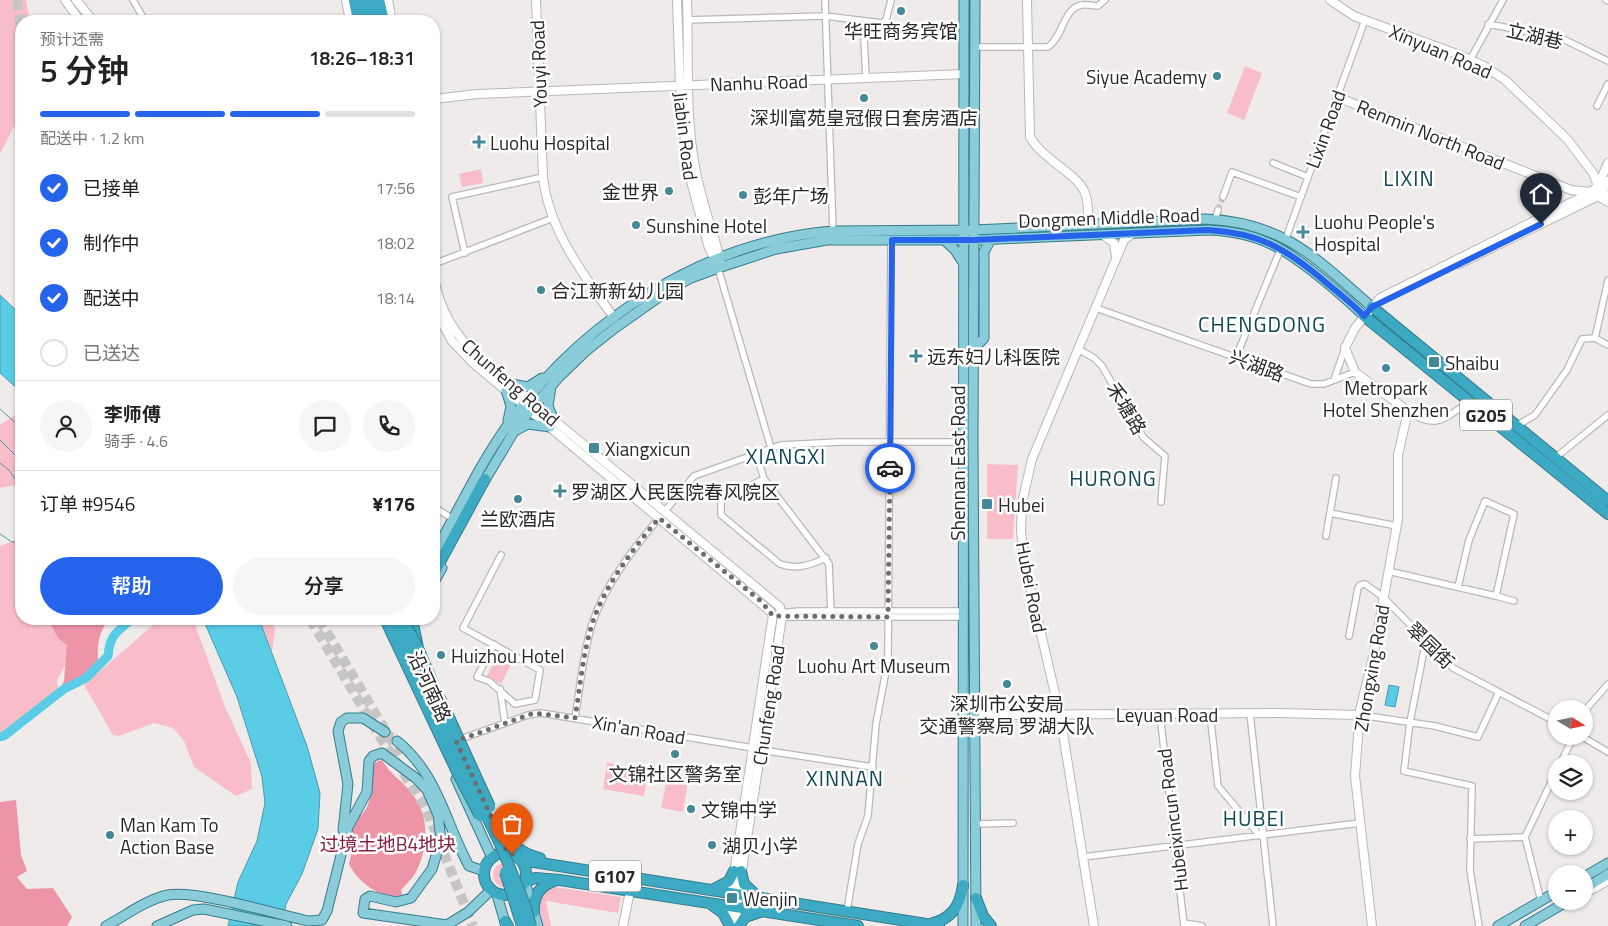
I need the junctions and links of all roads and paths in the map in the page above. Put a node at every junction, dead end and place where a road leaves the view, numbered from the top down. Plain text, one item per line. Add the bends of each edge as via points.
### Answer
1 (65, 0) edge
2 (76, 0) edge
3 (133, 0) edge
4 (346, 0) edge
5 (354, 0) edge
6 (364, 0) edge
7 (370, 0) edge
8 (374, 0) edge
9 (379, 0) edge
10 (388, 0) edge
11 (536, 0) edge
12 (677, 0) edge
13 (687, 0) edge
14 (825, 0) edge
15 (891, 0) edge
16 (964, 0) edge
17 (975, 0) edge
18 (1027, 0) edge
19 (1105, 0) edge
20 (1330, 0) edge
21 (1503, 0) edge
22 (76, 15) edge
23 (87, 15) edge
24 (142, 15) edge
25 (349, 15) edge
26 (357, 15) edge
27 (367, 15) edge
28 (374, 15) edge
29 (378, 15) edge
30 (383, 15) edge
31 (391, 15) edge
32 (825, 16) junction
33 (688, 20) junction
34 (1365, 20) junction
35 (863, 21) junction
36 (1488, 24) junction
37 (975, 48) junction
38 (1028, 48) junction
39 (1470, 60) junction
40 (1608, 61) edge
41 (964, 74) junction
42 (866, 77) junction
43 (829, 79) junction
44 (1608, 84) edge
45 (684, 85) junction
46 (539, 91) junction
47 (1337, 97) junction
48 (440, 98) edge
49 (1597, 106) dead end
50 (1608, 163) edge
51 (1273, 164) dead end
52 (543, 177) junction
53 (1308, 177) junction
54 (1608, 181) edge
55 (1564, 188) junction
56 (1599, 192) edge
57 (1223, 197) tunnel mouth
58 (1301, 197) junction
59 (1608, 202) edge
60 (1562, 207) junction
61 (1218, 210) tunnel mouth
62 (963, 211) junction
63 (975, 211) junction
64 (553, 218) junction
65 (1215, 220) junction
66 (1088, 225) junction
67 (995, 229) junction
68 (833, 231) junction
69 (1132, 234) junction
70 (944, 235) junction
71 (963, 235) junction
72 (974, 235) junction
73 (1101, 235) junction
74 (1286, 238) junction
75 (991, 239) junction
76 (892, 240) junction
77 (1282, 248) junction
78 (465, 253) junction
79 (1116, 261) junction
80 (440, 262) edge
81 (717, 262) junction
82 (963, 267) junction
83 (1608, 282) edge
84 (440, 300) edge
85 (1372, 307) junction
86 (1096, 308) junction
87 (1364, 316) junction
88 (614, 318) junction
89 (440, 322) edge
90 (1594, 338) junction
91 (1608, 345) edge
92 (1345, 348) junction
93 (974, 349) junction
94 (1078, 349) junction
95 (1236, 357) junction
96 (553, 371) junction
97 (1355, 372) junction
98 (1334, 380) junction
99 (553, 384) junction
100 (508, 387) junction
101 (1470, 401) junction
102 (529, 404) junction
103 (1408, 411) junction
104 (1608, 415) edge
105 (1608, 420) edge
106 (552, 422) junction
107 (1516, 426) junction
108 (509, 431) junction
109 (891, 441) junction
110 (963, 442) junction
111 (771, 448) junction
112 (756, 453) junction
113 (1557, 459) junction
114 (1336, 478) dead end
115 (485, 479) junction
116 (764, 479) junction
117 (1608, 501) edge
118 (1161, 502) dead end
119 (440, 511) edge
120 (1330, 513) junction
121 (662, 514) junction
122 (1608, 514) edge
123 (456, 522) junction
124 (1397, 526) junction
125 (1326, 536) dead end
126 (440, 545) edge
127 (501, 555) dead end
128 (826, 558) junction
129 (440, 559) edge
130 (440, 571) edge
131 (1388, 572) junction
132 (1458, 587) junction
133 (1496, 596) junction
134 (1383, 597) junction
135 (1514, 601) dead end
136 (782, 614) junction
137 (831, 614) junction
138 (888, 614) junction
139 (963, 614) junction
140 (773, 616) junction
141 (384, 625) edge
142 (388, 625) edge
143 (396, 625) edge
144 (396, 625) edge
145 (397, 625) edge
146 (402, 625) edge
147 (406, 625) edge
148 (408, 625) edge
149 (413, 625) edge
150 (405, 630) junction
151 (1349, 636) dead end
152 (390, 639) junction
153 (1426, 640) junction
154 (494, 644) junction
155 (418, 648) junction
156 (1608, 684) edge
157 (500, 689) junction
158 (1499, 692) junction
159 (1593, 701) edge
160 (442, 702) junction
161 (1210, 713) junction
162 (1250, 713) junction
163 (1060, 714) junction
164 (1160, 714) junction
165 (975, 715) junction
166 (1360, 715) junction
167 (575, 718) junction
168 (1548, 718) edge
169 (1410, 722) junction
170 (505, 723) junction
171 (385, 732) tunnel mouth
172 (396, 741) tunnel mouth
173 (456, 741) junction
174 (1593, 743) edge
175 (440, 747) junction
176 (757, 749) junction
177 (1608, 752) edge
178 (873, 767) junction
179 (1548, 788) edge
180 (497, 821) junction
181 (1013, 823) dead end
182 (1360, 823) junction
183 (975, 824) junction
184 (1261, 836) junction
185 (1524, 837) junction
186 (1470, 839) junction
187 (1175, 847) junction
188 (508, 853) junction
189 (1083, 857) junction
190 (492, 858) junction
191 (521, 860) junction
192 (1608, 863) edge
193 (484, 871) junction
194 (738, 871) junction
195 (1593, 872) edge
196 (1608, 874) edge
197 (560, 880) junction
198 (525, 882) junction
199 (1608, 882) edge
200 (1593, 883) edge
201 (963, 885) junction
202 (696, 889) junction
203 (1593, 890) edge
204 (630, 891) junction
205 (709, 891) junction
206 (494, 892) junction
207 (734, 894) junction
208 (1548, 897) edge
209 (759, 898) junction
210 (976, 898) junction
211 (1541, 901) junction
212 (524, 902) junction
213 (704, 902) junction
214 (218, 906) junction
215 (733, 907) junction
216 (1553, 910) edge
217 (763, 911) junction
218 (847, 911) junction
219 (534, 912) junction
220 (296, 918) junction
221 (506, 924) edge
222 (934, 925) edge
223 (1184, 925) edge
224 (106, 926) edge
225 (157, 926) edge
226 (287, 926) edge
227 (522, 926) edge
228 (531, 926) edge
229 (538, 926) edge
230 (623, 926) edge
231 (730, 926) edge
232 (737, 926) edge
233 (858, 926) edge
234 (963, 926) edge
235 (976, 926) edge
236 (991, 926) edge
237 (1094, 926) edge
238 (1202, 926) edge
239 (1273, 926) edge
240 (1372, 926) edge
241 (1479, 926) edge
242 (1498, 926) edge
243 (1525, 926) edge

1 - 22 street
2 - 23 street
3 - 24 street
4 - 25 street
5 - 26 highway
6 - 27 highway
7 - 28 highway
8 - 29 street
9 - 30 highway
10 - 31 street
11 - 46 street, Youyi Road
12 - 45 street, Jiabin Road
13 - 33 street, Jiabin Road
14 - 32 street
15 - 35 street via 885,21
16 - 41 main road, Shennan East Road
17 - 37 main road, Shennan East Road
18 - 38 street
19 - 38 street via 1098,6 1083,4 1076,7 1051,45
20 - 34 street, Xinyuan Road
21 - 36 street
32 - 33 street
32 - 35 street
32 - 43 street
33 - 45 street, Jiabin Road via 689,68
34 - 39 street, Xinyuan Road
34 - 47 street, Lixin Road
35 - 42 street
36 - 39 street
36 - 40 street, 立湖巷 via 1554,36
37 - 38 street
37 - 63 main road, Shennan East Road
38 - 66 street via 1030,137 1040,151 1084,189 1088,200
39 - 56 street, Xinyuan Road via 1505,80 1567,139 1591,170
41 - 42 street, Nanhu Road
41 - 62 main road, Shennan East Road
42 - 43 street, Nanhu Road
43 - 45 street, Nanhu Road
43 - 68 street
44 - 49 street
45 - 46 street, Nanhu Road
45 - 81 street, Jiabin Road via 694,163
46 - 48 street, Nanhu Road
46 - 52 street, Youyi Road
47 - 53 street, Lixin Road
47 - 55 street, Renmin North Road
50 - 56 street
51 - 53 street
52 - 64 street, Youyi Road
52 - 78 street via 452,196
53 - 58 street, Lixin Road
54 - 56 street
55 - 56 street, Renmin North Road via 1579,193
55 - 60 street via 1569,198
56 - 59 street, Renmin North Road
56 - 60 street
56 - 85 street
57 - 58 street via 1232,172
58 - 74 street, Lixin Road
60 - 85 street via 1380,298
61 - 65 street
62 - 70 main road via 956,226
62 - 71 main road, Shennan East Road
63 - 67 main road via 980,219
63 - 72 main road, Shennan East Road
64 - 78 street
64 - 88 street, Youyi Road via 572,256
65 - 66 main road, Dongmen Middle Road
65 - 74 main road, Dongmen Middle Road via 1258,226
66 - 67 main road, Dongmen Middle Road
67 - 72 main road, Dongmen Middle Road
68 - 70 main road
68 - 81 main road via 793,236
69 - 73 main road, Dongmen Middle Road
69 - 77 main road, Dongmen Middle Road via 1221,231 1252,236
69 - 79 street, Hubei Road via 1125,238
70 - 71 main road, Dongmen Middle Road
70 - 76 main road
70 - 82 main road via 958,253
71 - 72 main road, Dongmen Middle Road
71 - 82 main road, Shennan East Road
72 - 75 main road, Dongmen Middle Road
72 - 93 main road, Shennan East Road
73 - 75 main road, Dongmen Middle Road
73 - 79 street via 1114,243
74 - 85 main road, Dongmen Middle Road
75 - 93 main road via 984,252 984,338
76 - 81 main road via 810,242
76 - 109 street
77 - 87 main road, Dongmen Middle Road
77 - 95 street
78 - 80 street
79 - 86 street, Hubei Road
81 - 88 main road via 665,284
81 - 99 main road via 644,307 586,351
81 - 111 street, Jiabin Road
82 - 110 main road, Shennan East Road
83 - 90 street
84 - 100 street, Chunfeng Road via 458,336
85 - 87 street
85 - 107 highway, Dongmen Middle Road / G205
86 - 94 street, Hubei Road
86 - 95 street, 兴湖路
87 - 92 street
87 - 101 highway, Dongmen Middle Road / G205
88 - 96 main road
89 - 100 street, Chunfeng Road via 452,341 474,364
90 - 91 street
90 - 107 street via 1582,339 1567,370 1535,415
92 - 97 street
92 - 98 street
93 - 165 main road, Shennan East Road
94 - 118 street, 禾塘路 via 1102,366 1143,437 1165,456
94 - 163 street, Hubei Road via 1032,459 1022,503 1021,531 1026,569
95 - 98 street, 兴湖路 via 1311,384
96 - 100 main road via 528,387
96 - 102 main road
97 - 98 street, 兴湖路
97 - 103 street
99 - 102 main road
99 - 106 main road via 548,406
100 - 102 street, Chunfeng Road
100 - 108 main road via 511,406
101 - 103 street via 1437,422 1425,421
101 - 122 highway, Dongmen Middle Road / G205
102 - 106 street, Chunfeng Road
102 - 108 main road
103 - 124 street, Zhongxing Road via 1398,455
104 - 113 street
105 - 113 street
106 - 108 main road via 528,424
106 - 121 street, Chunfeng Road
107 - 113 highway, Dongmen Middle Road / G205
108 - 115 main road
108 - 123 main road
109 - 110 street
109 - 111 street via 793,444
109 - 138 street
110 - 139 main road, Shennan East Road
111 - 112 street
112 - 116 street
112 - 121 street via 694,476
113 - 117 highway, Dongmen Middle Road / G205
114 - 120 street
115 - 123 highway
115 - 130 main road via 468,521
116 - 128 street
116 - 128 street via 724,498 721,515 780,564 799,567
119 - 123 street
120 - 124 street
120 - 125 street
121 - 136 street, Chunfeng Road via 771,598
121 - 140 street, Chunfeng Road via 762,602
121 - 167 street via 616,575 600,604 587,644
123 - 126 main road
123 - 129 highway
124 - 131 street, Zhongxing Road
127 - 154 street via 463,628
128 - 137 street via 830,570
131 - 132 street
131 - 134 street, Zhongxing Road
132 - 133 street
132 - 133 street via 1469,540 1485,501 1514,514
133 - 135 street
134 - 151 street, 翠园街 via 1365,584 1360,585
134 - 153 street, 翠园街
134 - 166 street, Zhongxing Road
136 - 137 street
136 - 140 street
136 - 176 street, Chunfeng Road
137 - 138 street
138 - 139 street
138 - 178 street via 888,666 876,724
139 - 201 main road, Shennan East Road
140 - 176 street, Chunfeng Road
141 - 152 street
142 - 227 highway, bridge via 498,855
143 - 152 main road
144 - 212 highway, bridge via 500,844
145 - 160 highway, bridge
146 - 150 main road
147 - 155 highway, bridge
148 - 150 main road
149 - 155 highway, bridge
150 - 152 main road
150 - 173 main road
152 - 175 main road, 沿河南路
153 - 158 street, 翠园街 via 1453,668
153 - 169 street
154 - 157 street via 477,677
154 - 157 street via 540,670 535,700 515,704
155 - 160 highway, bridge
156 - 159 street
157 - 170 street
158 - 168 street, 翠园街
158 - 169 street via 1478,737
160 - 180 highway, bridge
161 - 162 street, Leyuan Road
161 - 164 street, Leyuan Road
161 - 184 street via 1218,786
162 - 166 street, Leyuan Road
162 - 184 street
163 - 164 street, Leyuan Road
163 - 165 street, Leyuan Road
163 - 189 street, Hubei Road
164 - 187 street, Hubeixincun Road
165 - 183 main road, Shennan East Road
166 - 169 street
166 - 182 street, Zhongxing Road via 1355,776
167 - 170 street, Xin'an Road via 541,713
167 - 176 street, Xin'an Road
169 - 186 street via 1404,771 1472,786
170 - 173 street, Xin'an Road
171 - 220 main road via 359,717 347,718 339,726 338,736 348,784 344,824 322,910 315,917
172 - 193 main road via 415,758 432,781 469,866
173 - 175 street, Xin'an Road
173 - 188 main road
174 - 177 street
175 - 190 main road, 沿河南路
176 - 178 street, Xin'an Road
176 - 194 street, Chunfeng Road
178 - 218 street via 868,816 858,844
179 - 185 street
180 - 202 highway via 510,841 526,854 633,873
180 - 212 highway, bridge
181 - 183 street
182 - 184 street
182 - 240 street, Zhongxing Road
183 - 210 main road, Shennan East Road
184 - 187 street
184 - 239 street
185 - 186 street
185 - 211 street
186 - 241 street via 1470,870
187 - 189 street
187 - 223 street, Hubeixincun Road
188 - 190 highway
188 - 191 highway, G107
189 - 237 street, Hubei Road
190 - 193 highway
191 - 198 highway via 526,868
191 - 202 highway, G107
192 - 195 main road
193 - 206 highway via 484,880
194 - 205 highway via 726,884
194 - 207 street, Chunfeng Road
194 - 209 highway via 744,884
196 - 200 main road
197 - 198 highway, G107 via 535,878
197 - 204 highway, G107
197 - 219 highway via 540,888 534,899
198 - 206 highway, G107 via 516,893 506,896
198 - 219 main road
199 - 203 street
201 - 222 highway via 953,913
201 - 234 main road, Shennan East Road
202 - 205 highway, G107
204 - 213 highway, G107
204 - 230 street
205 - 207 highway, G107
206 - 220 main road via 447,925 363,913 365,899 370,896 399,902 411,898 432,869 442,840 438,815 427,790 388,756 380,753 369,761 367,792 348,827 326,915 317,921
206 - 221 main road
207 - 209 highway, G107
207 - 215 street, Chunfeng Road
208 - 211 main road
209 - 218 highway, G107
210 - 235 main road, Shennan East Road
210 - 236 highway
211 - 242 main road
212 - 228 highway, bridge
213 - 215 highway, G107
213 - 231 highway via 723,913
214 - 220 main road
214 - 224 main road via 184,894 168,895
214 - 225 main road via 193,910
214 - 226 main road
215 - 217 highway, G107
215 - 231 street, Chunfeng Road
215 - 232 street, Chunfeng Road
216 - 243 main road
217 - 232 highway via 745,917
217 - 233 highway, G107
218 - 222 highway, G107
219 - 229 main road
223 - 238 street

